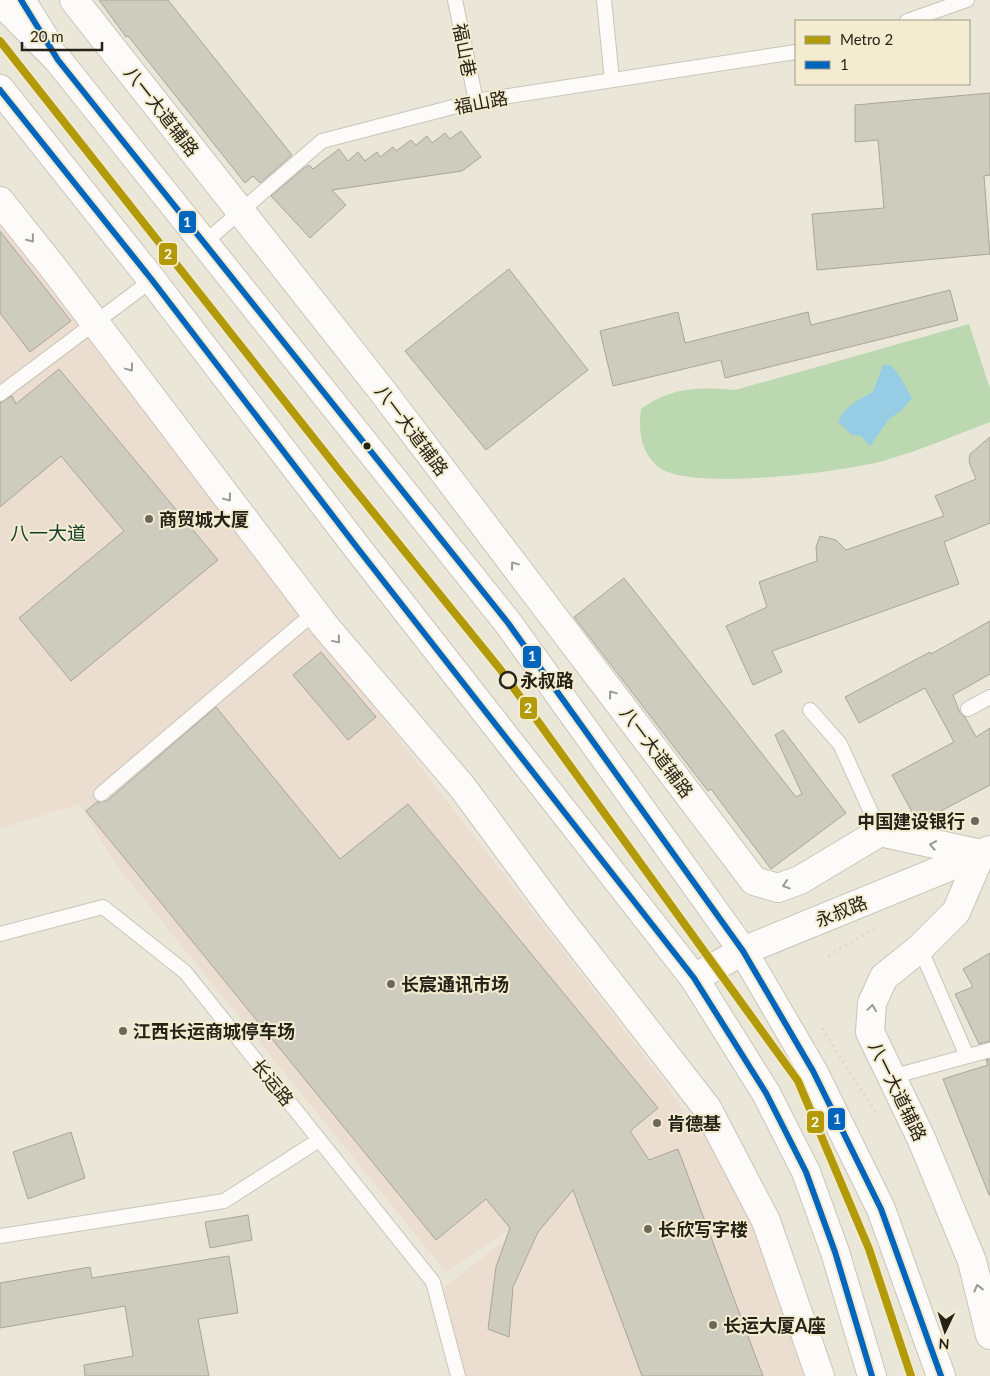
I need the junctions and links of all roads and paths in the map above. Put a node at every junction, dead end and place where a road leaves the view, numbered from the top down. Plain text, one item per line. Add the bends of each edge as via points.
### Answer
1 (0, 0) edge
2 (21, 0) edge
3 (74, 0) edge
4 (455, 0) edge
5 (604, 0) edge
6 (967, 0) edge
7 (910, 20) edge
8 (795, 52) edge
9 (58, 60) junction
10 (612, 80) junction
11 (0, 90) edge
12 (476, 101) junction
13 (0, 201) edge
14 (241, 211) junction
15 (204, 243) junction
16 (152, 280) junction
17 (95, 323) junction
18 (0, 394) edge
19 (315, 612) junction
20 (990, 697) edge
21 (968, 709) dead end
22 (810, 710) dead end
23 (101, 794) dead end
24 (880, 832) junction
25 (985, 852) edge
26 (0, 934) edge
27 (920, 948) junction
28 (743, 951) junction
29 (694, 978) junction
30 (819, 1023) dead end
31 (990, 1050) edge
32 (967, 1056) junction
33 (892, 1077) junction
34 (878, 1116) dead end
35 (319, 1140) junction
36 (0, 1236) edge
37 (990, 1335) edge
38 (458, 1376) edge
39 (820, 1376) edge
40 (872, 1376) edge
41 (941, 1376) edge

1 - 9 main road
2 - 9 main road
3 - 14 main road, 八一大道辅路
4 - 12 lane, 福山巷
5 - 10 lane
6 - 7 lane
8 - 10 lane, 福山路
9 - 15 main road
10 - 12 lane, 福山路
11 - 16 main road
12 - 14 lane, 福山路 via 322,141
13 -> 17 main road
14 - 15 lane, 福山路
24 -> 14 main road, 八一大道辅路 via 800,880 778,888 754,881 380,388
15 - 28 main road via 508,623
16 - 17 lane
16 - 29 main road
17 - 18 lane
17 -> 19 main road
19 - 23 lane
19 -> 39 main road via 463,788 707,1108 766,1221
20 - 21 lane
22 - 24 lane via 840,744
25 -> 24 main road
25 - 27 main road, 八一大道辅路 via 956,912
25 - 28 main road, 永叔路
26 - 35 lane, 长运路 via 103,907 185,972
27 - 32 lane
33 -> 27 main road, 八一大道辅路 via 870,1032 872,1003 884,977
28 - 29 main road, 永叔路
28 - 41 main road via 813,1071 881,1209
29 - 40 main road via 766,1092 806,1172 835,1252
30 - 34 path
31 - 32 lane
32 - 33 lane
37 -> 33 main road, 八一大道辅路 via 972,1261 922,1138
35 - 36 lane via 224,1201
35 - 38 lane, 长运路 via 433,1282

